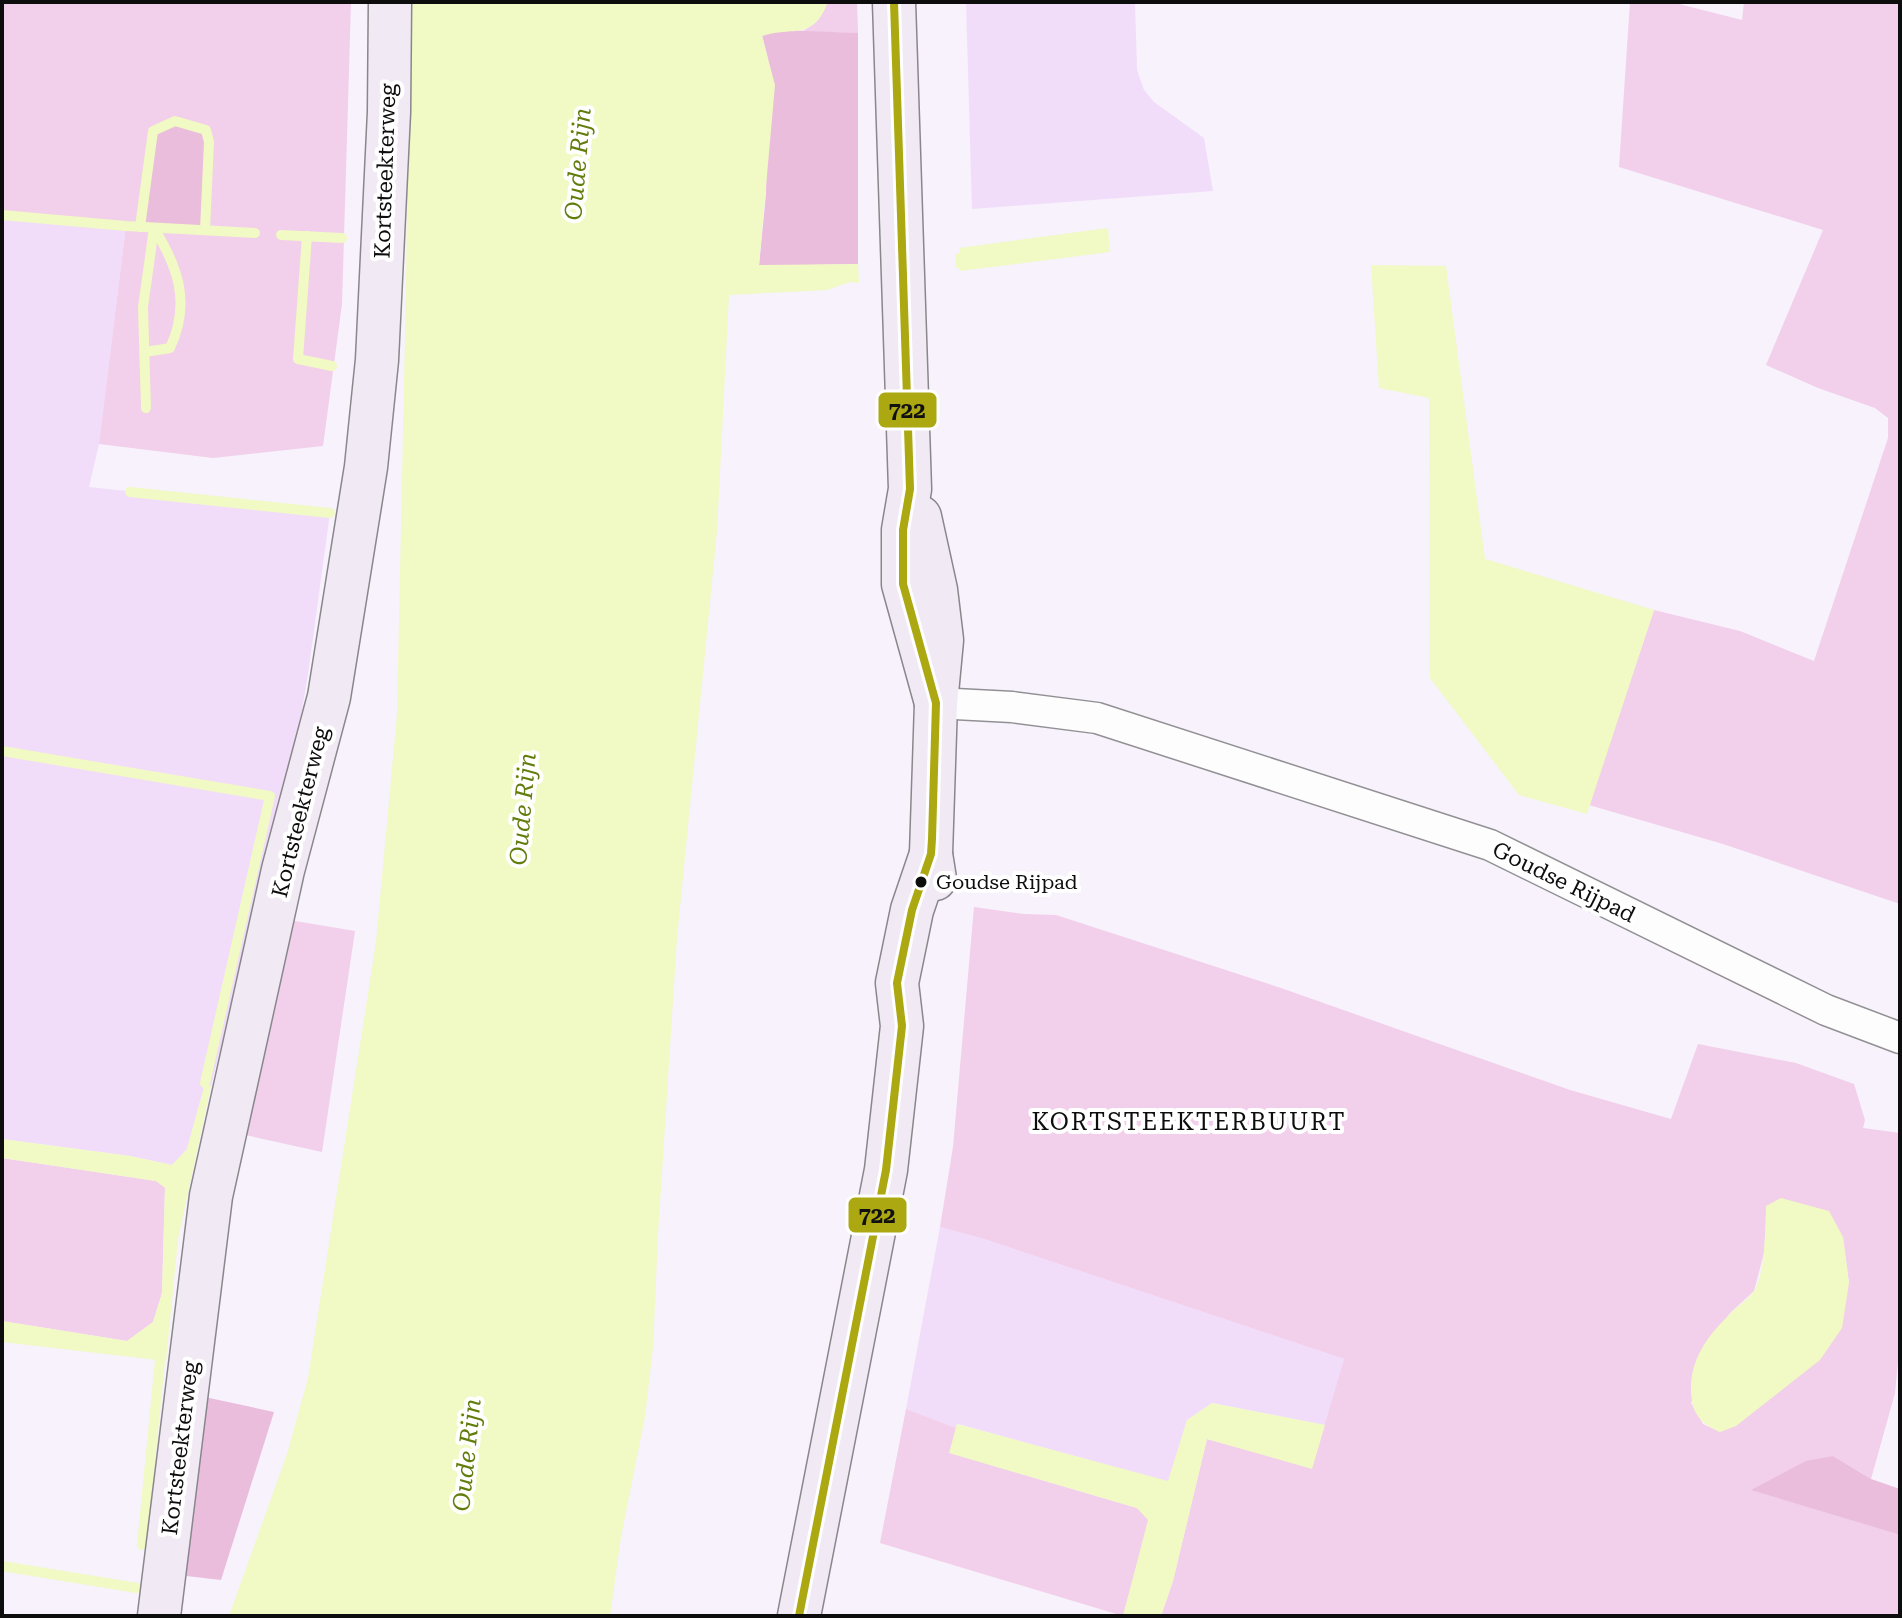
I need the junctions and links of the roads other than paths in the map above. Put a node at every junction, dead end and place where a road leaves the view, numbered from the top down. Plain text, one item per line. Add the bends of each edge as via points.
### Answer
1 (390, 2) edge
2 (894, 2) edge
3 (936, 703) junction
4 (1900, 1038) edge
5 (159, 1616) edge
6 (799, 1616) edge

1 - 5 main road, Kortsteekterweg via 379,329 366,467 329,697 283,870 211,1196
2 - 3 main road via 910,489 936,590 942,640
3 - 4 street, Goudse Rijpad via 1097,718 1490,845 1826,1010
3 - 6 main road via 931,854 912,910 897,983 902,1026 886,1170

